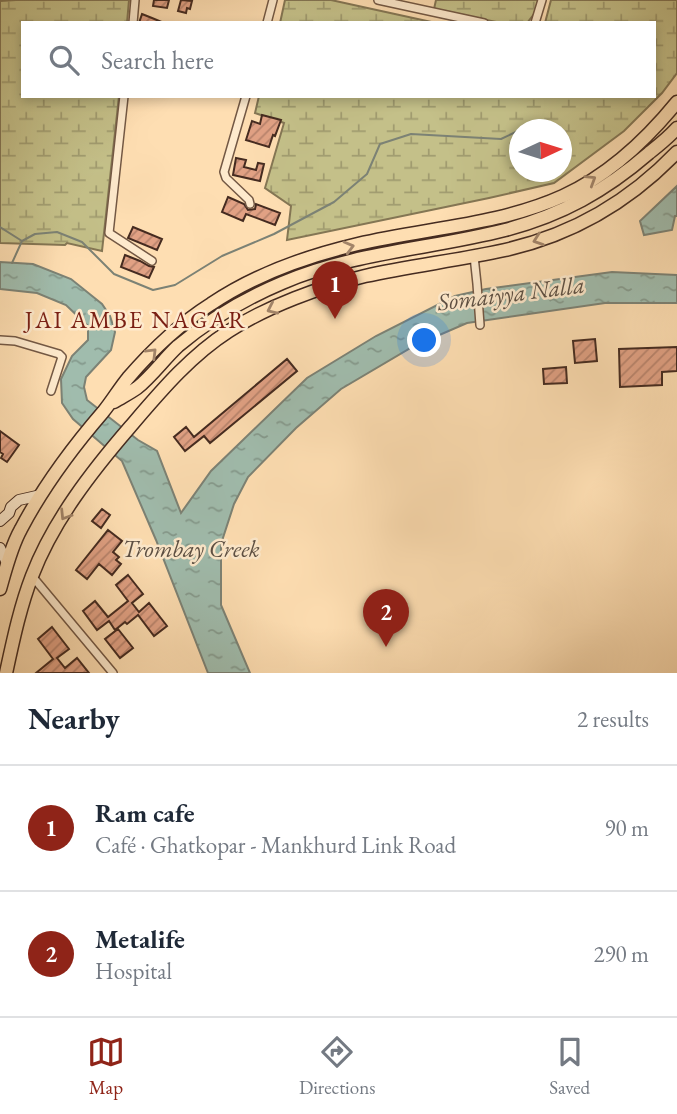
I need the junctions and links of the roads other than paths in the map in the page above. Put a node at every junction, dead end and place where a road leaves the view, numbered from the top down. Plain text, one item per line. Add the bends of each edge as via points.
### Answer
1 (135, 0) edge
2 (273, 0) edge
3 (378, 0) edge
4 (429, 0) edge
5 (542, 0) edge
6 (428, 11) junction
7 (133, 21) edge
8 (268, 21) edge
9 (475, 21) edge
10 (536, 21) edge
11 (124, 98) edge
12 (245, 98) edge
13 (677, 102) edge
14 (677, 128) edge
15 (677, 152) edge
16 (250, 204) dead end
17 (474, 256) junction
18 (152, 261) dead end
19 (480, 324) dead end
20 (0, 340) edge
21 (51, 391) dead end
22 (108, 405) junction
23 (41, 495) junction
24 (11, 507) junction
25 (0, 508) edge
26 (0, 521) edge
27 (0, 548) edge
28 (7, 563) junction
29 (32, 576) junction
30 (0, 589) edge
31 (6, 673) edge
32 (113, 673) edge

1 - 7 street
2 - 8 street
3 - 6 street
4 - 6 street
5 - 10 street
6 - 9 street
11 - 18 street via 109,233
12 - 16 street via 225,172
22 -> 13 highway via 168,338 211,303 279,269 331,251 500,217 564,196 622,159
14 - 22 highway via 630,170 569,208 503,230 335,264 263,291 218,315 138,388
15 -> 17 highway via 641,186 577,226
17 - 19 street
17 -> 29 highway via 340,283 229,331 190,362 103,459 65,513
20 - 21 street via 59,354 62,357
22 - 23 highway
23 - 24 main road via 19,500
23 - 28 highway
24 - 25 main road
24 - 26 main road
27 - 28 main road
28 - 30 highway
29 - 31 highway
29 - 32 street

